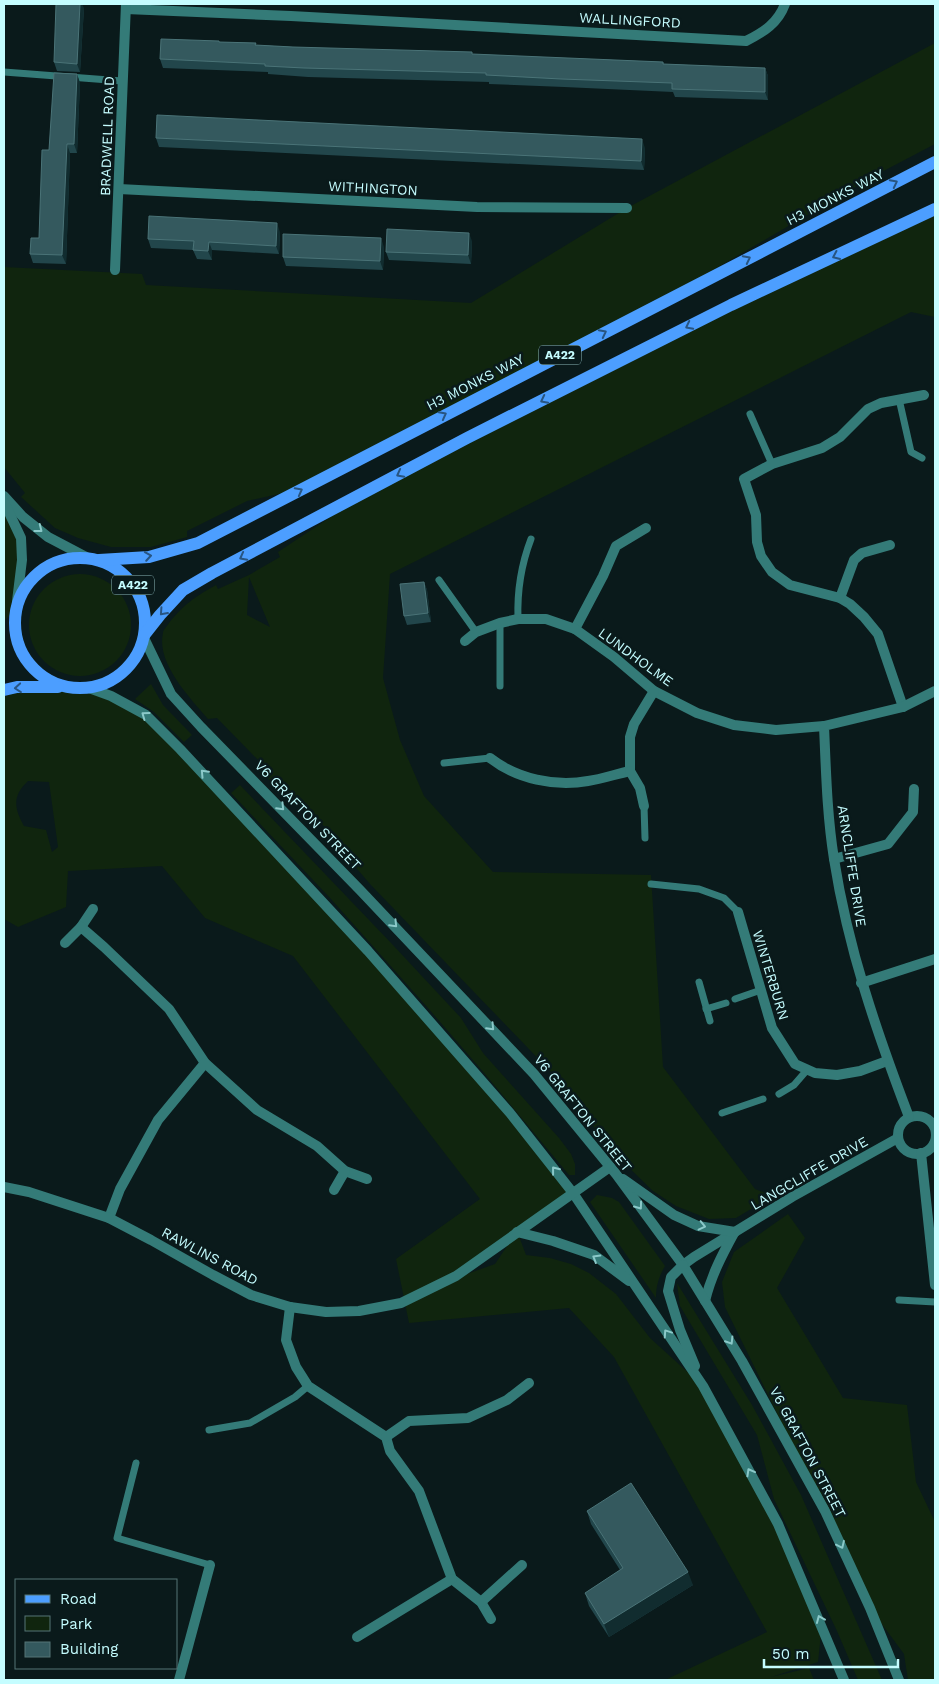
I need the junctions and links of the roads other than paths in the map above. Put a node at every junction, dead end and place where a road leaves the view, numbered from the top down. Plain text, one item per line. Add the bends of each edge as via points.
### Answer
1 (784, 4) edge
2 (126, 6) edge
3 (4, 72) edge
4 (122, 81) junction
5 (929, 165) edge
6 (118, 189) junction
7 (627, 208) dead end
8 (935, 209) edge
9 (115, 270) dead end
10 (924, 395) dead end
11 (899, 399) junction
12 (750, 414) dead end
13 (922, 458) dead end
14 (772, 464) junction
15 (4, 496) edge
16 (4, 502) edge
17 (646, 528) dead end
18 (531, 538) dead end
19 (890, 544) dead end
20 (86, 557) junction
21 (99, 560) junction
22 (439, 580) dead end
23 (840, 598) junction
24 (16, 605) junction
25 (518, 619) junction
26 (4, 621) edge
27 (500, 623) junction
28 (574, 629) junction
29 (476, 632) junction
30 (144, 636) junction
31 (465, 641) dead end
32 (500, 686) dead end
33 (68, 687) junction
34 (89, 688) junction
35 (4, 690) edge
36 (654, 691) junction
37 (935, 691) edge
38 (903, 707) junction
39 (824, 726) junction
40 (490, 758) joint
41 (444, 763) dead end
42 (630, 771) junction
43 (914, 788) dead end
44 (644, 806) joint
45 (645, 838) dead end
46 (834, 859) junction
47 (651, 884) dead end
48 (93, 909) dead end
49 (738, 912) joint
50 (81, 928) junction
51 (65, 943) dead end
52 (935, 959) edge
53 (699, 982) dead end
54 (861, 983) junction
55 (761, 990) junction
56 (735, 999) dead end
57 (726, 1003) dead end
58 (706, 1009) junction
59 (710, 1021) dead end
60 (887, 1061) junction
61 (205, 1063) junction
62 (807, 1070) junction
63 (779, 1094) dead end
64 (762, 1100) dead end
65 (722, 1113) dead end
66 (909, 1117) junction
67 (935, 1129) edge
68 (898, 1138) junction
69 (921, 1153) junction
70 (345, 1171) junction
71 (613, 1171) junction
72 (367, 1179) dead end
73 (4, 1187) edge
74 (334, 1190) dead end
75 (573, 1193) junction
76 (109, 1218) junction
77 (517, 1232) junction
78 (735, 1232) junction
79 (683, 1265) junction
80 (935, 1285) edge
81 (636, 1286) junction
82 (899, 1300) dead end
83 (705, 1301) junction
84 (935, 1302) edge
85 (290, 1307) junction
86 (529, 1383) dead end
87 (308, 1386) junction
88 (703, 1386) junction
89 (209, 1430) dead end
90 (386, 1437) junction
91 (136, 1463) dead end
92 (210, 1565) joint
93 (522, 1565) dead end
94 (452, 1579) junction
95 (481, 1602) junction
96 (491, 1619) dead end
97 (357, 1637) dead end
98 (179, 1680) edge
99 (844, 1680) edge
100 (899, 1680) edge

1 - 2 street, WALLINGFORD via 768,30 746,41
2 - 4 street, BRADWELL ROAD
3 - 4 lane
4 - 6 street, BRADWELL ROAD
21 -> 5 main road, H3 MONKS WAY / A422 via 149,557 198,543
6 - 7 street, WITHINGTON via 476,207
6 - 9 street, BRADWELL ROAD
8 -> 30 main road, A422 via 731,305 212,574 183,590
10 - 11 street
11 - 13 lane via 912,452
11 - 14 street via 868,409 840,437 822,448
12 - 14 lane
14 - 23 street via 744,479 756,515 761,556 772,572 790,584
15 -> 20 street via 48,537
16 - 24 street via 21,538 22,560
17 - 28 street via 616,546
18 - 25 lane via 517,593
19 - 23 street via 862,553 854,560
20 - 21 main road, A422
20 - 24 main road, A422 via 52,563 37,573 25,585
21 - 30 main road, A422 via 120,571 136,588 144,610
22 - 29 lane
23 - 38 street via 864,617 878,634
24 - 26 main road, A422
24 - 33 main road, A422 via 14,630 20,650 32,668 48,680
25 - 27 street, LUNDHOLME
25 - 28 street, LUNDHOLME via 546,619
27 - 29 street, LUNDHOLME
27 - 32 lane
28 - 36 street, LUNDHOLME
29 - 31 street, LUNDHOLME
30 - 34 main road, A422 via 137,656 124,671 108,682
30 -> 71 street, V6 GRAFTON STREET via 171,694 451,984 534,1074
33 - 34 main road, A422
33 -> 35 main road, A422
75 -> 34 street via 510,1113 368,951 180,748 146,715
36 - 39 street, LUNDHOLME via 697,713 734,725 776,730
36 - 42 street via 630,737
37 - 38 street
38 - 39 street
39 - 46 street, ARNCLIFFE DRIVE
40 - 41 lane
40 - 42 street via 502,768 542,782 588,782
42 - 44 street via 640,788
43 - 46 street via 913,812 888,844
44 - 45 lane
46 - 54 street, ARNCLIFFE DRIVE
47 - 49 lane via 699,889 724,898
48 - 50 street
49 - 55 street, WINTERBURN
50 - 51 street
50 - 61 street via 169,1009
52 - 54 street
53 - 58 lane
54 - 60 street, ARNCLIFFE DRIVE
55 - 56 lane
55 - 62 street, WINTERBURN via 772,1028 796,1064
57 - 58 lane
58 - 59 lane
60 - 62 street via 838,1075
60 - 66 street, ARNCLIFFE DRIVE
61 - 70 street via 257,1110 317,1146
61 - 76 street via 158,1120 120,1189
62 - 63 lane via 794,1085
64 - 65 lane
66 - 67 street via 926,1118
66 - 68 street via 900,1126
67 - 69 street via 933,1144
68 - 69 street via 903,1148
68 - 78 street, LANGCLIFFE DRIVE
69 - 80 street
70 - 72 street
70 - 74 street
71 - 75 street, RAWLINS ROAD
71 -> 78 street via 674,1215 698,1226
71 -> 79 street, V6 GRAFTON STREET
73 - 76 street, RAWLINS ROAD
75 - 77 street, RAWLINS ROAD
75 - 81 street
76 - 85 street, RAWLINS ROAD via 251,1294
81 -> 77 street via 594,1255
77 - 85 street, RAWLINS ROAD via 456,1276 401,1303 359,1311 326,1312
78 - 79 street, LANGCLIFFE DRIVE
78 - 83 street via 718,1264
79 - 83 street, V6 GRAFTON STREET
79 - 88 street via 671,1277 668,1291
88 -> 81 street
82 - 84 lane
83 -> 100 street, V6 GRAFTON STREET via 825,1511
85 - 87 street via 286,1340 296,1367
86 - 90 street via 507,1400 468,1418 409,1421
87 - 89 lane via 250,1423
87 - 90 street
99 -> 88 street via 778,1524
90 - 94 street via 390,1451 419,1491
91 - 92 lane via 118,1538
92 - 98 street
93 - 95 street
94 - 95 street
94 - 97 street
95 - 96 street

